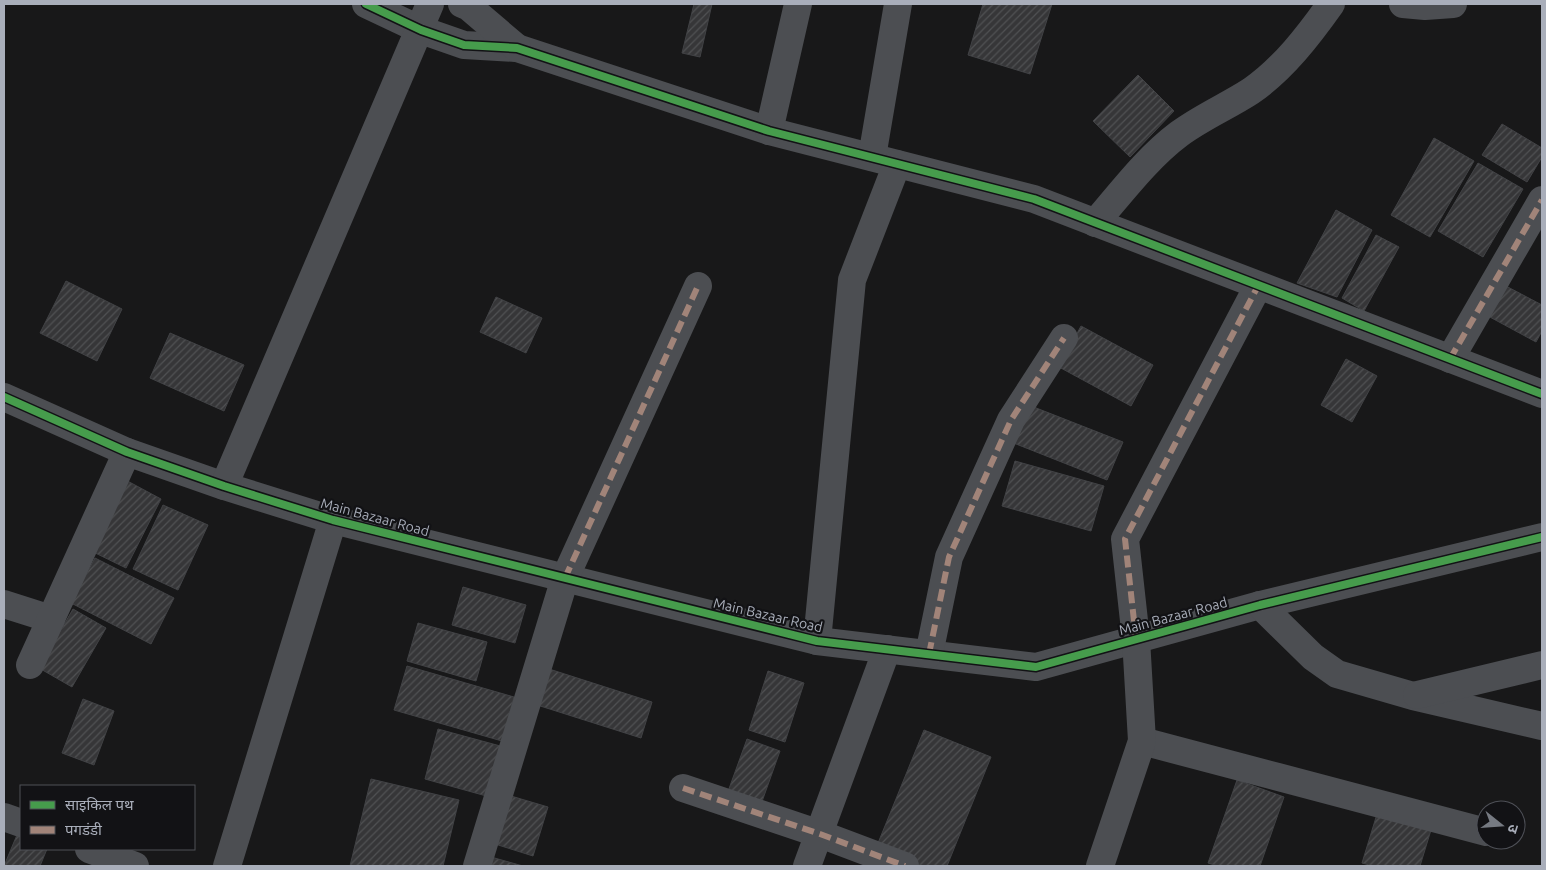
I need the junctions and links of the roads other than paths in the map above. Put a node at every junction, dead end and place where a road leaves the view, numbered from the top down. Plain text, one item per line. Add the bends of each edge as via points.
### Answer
1 (366, 4) edge
2 (430, 4) edge
3 (462, 4) edge
4 (798, 4) edge
5 (898, 4) edge
6 (1331, 4) edge
7 (1403, 4) edge
8 (1453, 4) edge
9 (421, 30) junction
10 (516, 48) junction
11 (769, 131) junction
12 (884, 161) junction
13 (1542, 200) edge
14 (1095, 223) junction
15 (698, 286) dead end
16 (1258, 286) junction
17 (1064, 338) dead end
18 (1450, 359) junction
19 (1542, 394) edge
20 (4, 397) edge
21 (127, 452) junction
22 (224, 486) junction
23 (332, 520) junction
24 (1542, 537) edge
25 (565, 578) junction
26 (4, 604) edge
27 (1260, 605) junction
28 (51, 619) junction
29 (1136, 639) junction
30 (817, 640) junction
31 (887, 649) junction
32 (929, 654) junction
33 (30, 665) dead end
34 (1542, 665) edge
35 (1413, 696) junction
36 (1542, 726) edge
37 (1142, 741) junction
38 (683, 788) dead end
39 (4, 817) edge
40 (20, 824) edge
41 (1476, 829) edge
42 (820, 834) junction
43 (92, 850) edge
44 (136, 866) edge
45 (227, 866) edge
46 (477, 866) edge
47 (808, 866) edge
48 (904, 866) edge
49 (1100, 866) edge

1 - 9 street
2 - 9 street
3 - 10 street via 470,7
4 - 11 street
5 - 12 street
6 - 14 street via 1276,70 1252,90 1178,135
7 - 8 street
9 - 10 street via 464,45
9 - 22 street
10 - 11 street
11 - 12 street
12 - 14 street via 1034,199
12 - 30 street via 852,280
13 - 18 street
14 - 16 street
15 - 25 street
16 - 18 street
16 - 29 street via 1125,539
17 - 32 street via 1011,420 949,557
18 - 19 street
20 - 21 street, Main Bazaar Road
21 - 22 street, Main Bazaar Road
21 - 28 street
22 - 23 street, Main Bazaar Road
23 - 25 street, Main Bazaar Road
23 - 45 street
24 - 27 street, Main Bazaar Road
25 - 30 street, Main Bazaar Road
25 - 46 street
26 - 28 street
27 - 29 street, Main Bazaar Road
27 - 35 street via 1313,657 1337,674
28 - 33 street
29 - 32 street, Main Bazaar Road via 1036,667
29 - 37 street
30 - 31 street, Main Bazaar Road
31 - 32 street, Main Bazaar Road
31 - 42 street
34 - 35 street
35 - 36 street
37 - 41 street
37 - 49 street
38 - 42 street
39 - 40 street
42 - 47 street
42 - 48 street
43 - 44 street

